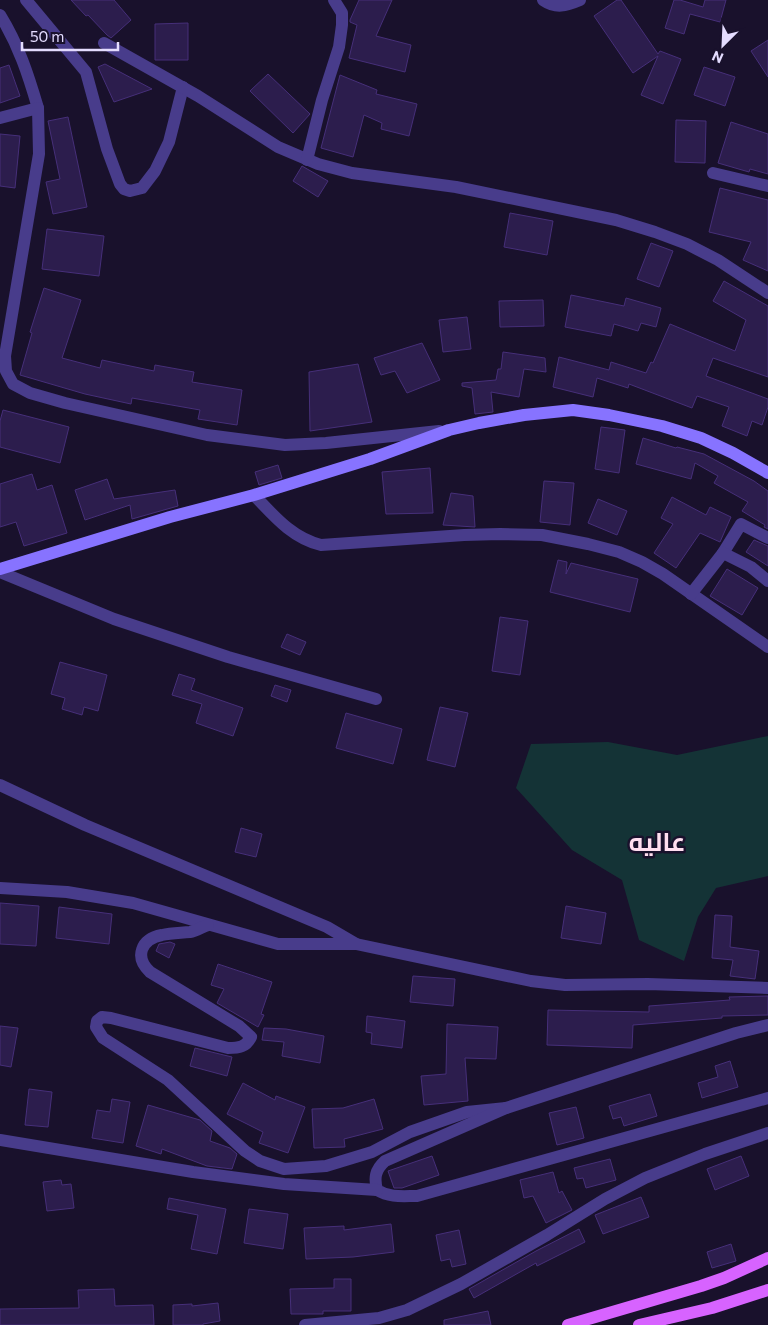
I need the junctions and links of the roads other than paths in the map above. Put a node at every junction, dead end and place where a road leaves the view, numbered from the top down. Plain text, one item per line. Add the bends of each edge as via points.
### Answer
1 (26, 0) edge
2 (334, 0) edge
3 (542, 0) edge
4 (580, 0) edge
5 (0, 15) edge
6 (104, 43) dead end
7 (183, 87) junction
8 (38, 108) junction
9 (0, 118) edge
10 (307, 160) junction
11 (713, 173) dead end
12 (768, 186) edge
13 (768, 293) edge
14 (4, 337) edge
15 (449, 430) junction
16 (768, 473) edge
17 (254, 496) junction
18 (768, 538) edge
19 (723, 553) junction
20 (0, 571) edge
21 (768, 581) edge
22 (691, 594) junction
23 (768, 647) edge
24 (376, 699) dead end
25 (0, 785) edge
26 (0, 888) edge
27 (208, 925) junction
28 (356, 944) junction
29 (768, 988) edge
30 (768, 1025) edge
31 (768, 1098) edge
32 (506, 1108) junction
33 (768, 1133) edge
34 (0, 1140) edge
35 (377, 1190) junction
36 (768, 1258) edge
37 (768, 1290) edge
38 (306, 1325) edge
39 (568, 1325) edge
40 (639, 1325) edge

1 - 7 street via 86,72 107,150 124,189 142,188 155,171 169,142
2 - 10 street via 342,13 341,32
3 - 4 street via 552,6 563,6
5 - 8 street via 25,63
6 - 7 street
7 - 10 street via 278,147
8 - 9 street
8 - 14 street via 39,154
10 - 13 street via 352,173 456,187 616,220 687,244
11 - 12 street
14 - 15 street via 6,371 14,384 30,393 168,427 285,445
15 - 16 main road via 524,415 572,410 662,426 701,438
15 - 17 main road
17 - 20 main road via 170,517
17 - 22 street via 295,534 321,545 464,534 542,534 619,552 663,574
18 - 19 street via 741,524
19 - 21 street via 751,567
19 - 22 street
20 - 24 street via 114,620 228,657
22 - 23 street
25 - 28 street via 84,825 327,927
26 - 27 street via 67,892 133,903
27 - 28 street via 278,944
27 - 32 street via 191,932 154,937 143,947 143,966 239,1026 251,1037 248,1043 240,1048 228,1048 102,1017 96,1027 103,1038 168,1080 260,1161 284,1169 326,1166 372,1152 410,1132 468,1112
28 - 29 street via 531,981
30 - 32 street
31 - 35 street via 417,1196 395,1197
32 - 35 street via 385,1161 374,1178
33 - 38 street via 645,1178 461,1284 407,1310 379,1318
34 - 35 street via 193,1172 284,1184
36 - 39 main road via 701,1286
37 - 40 main road via 712,1308

